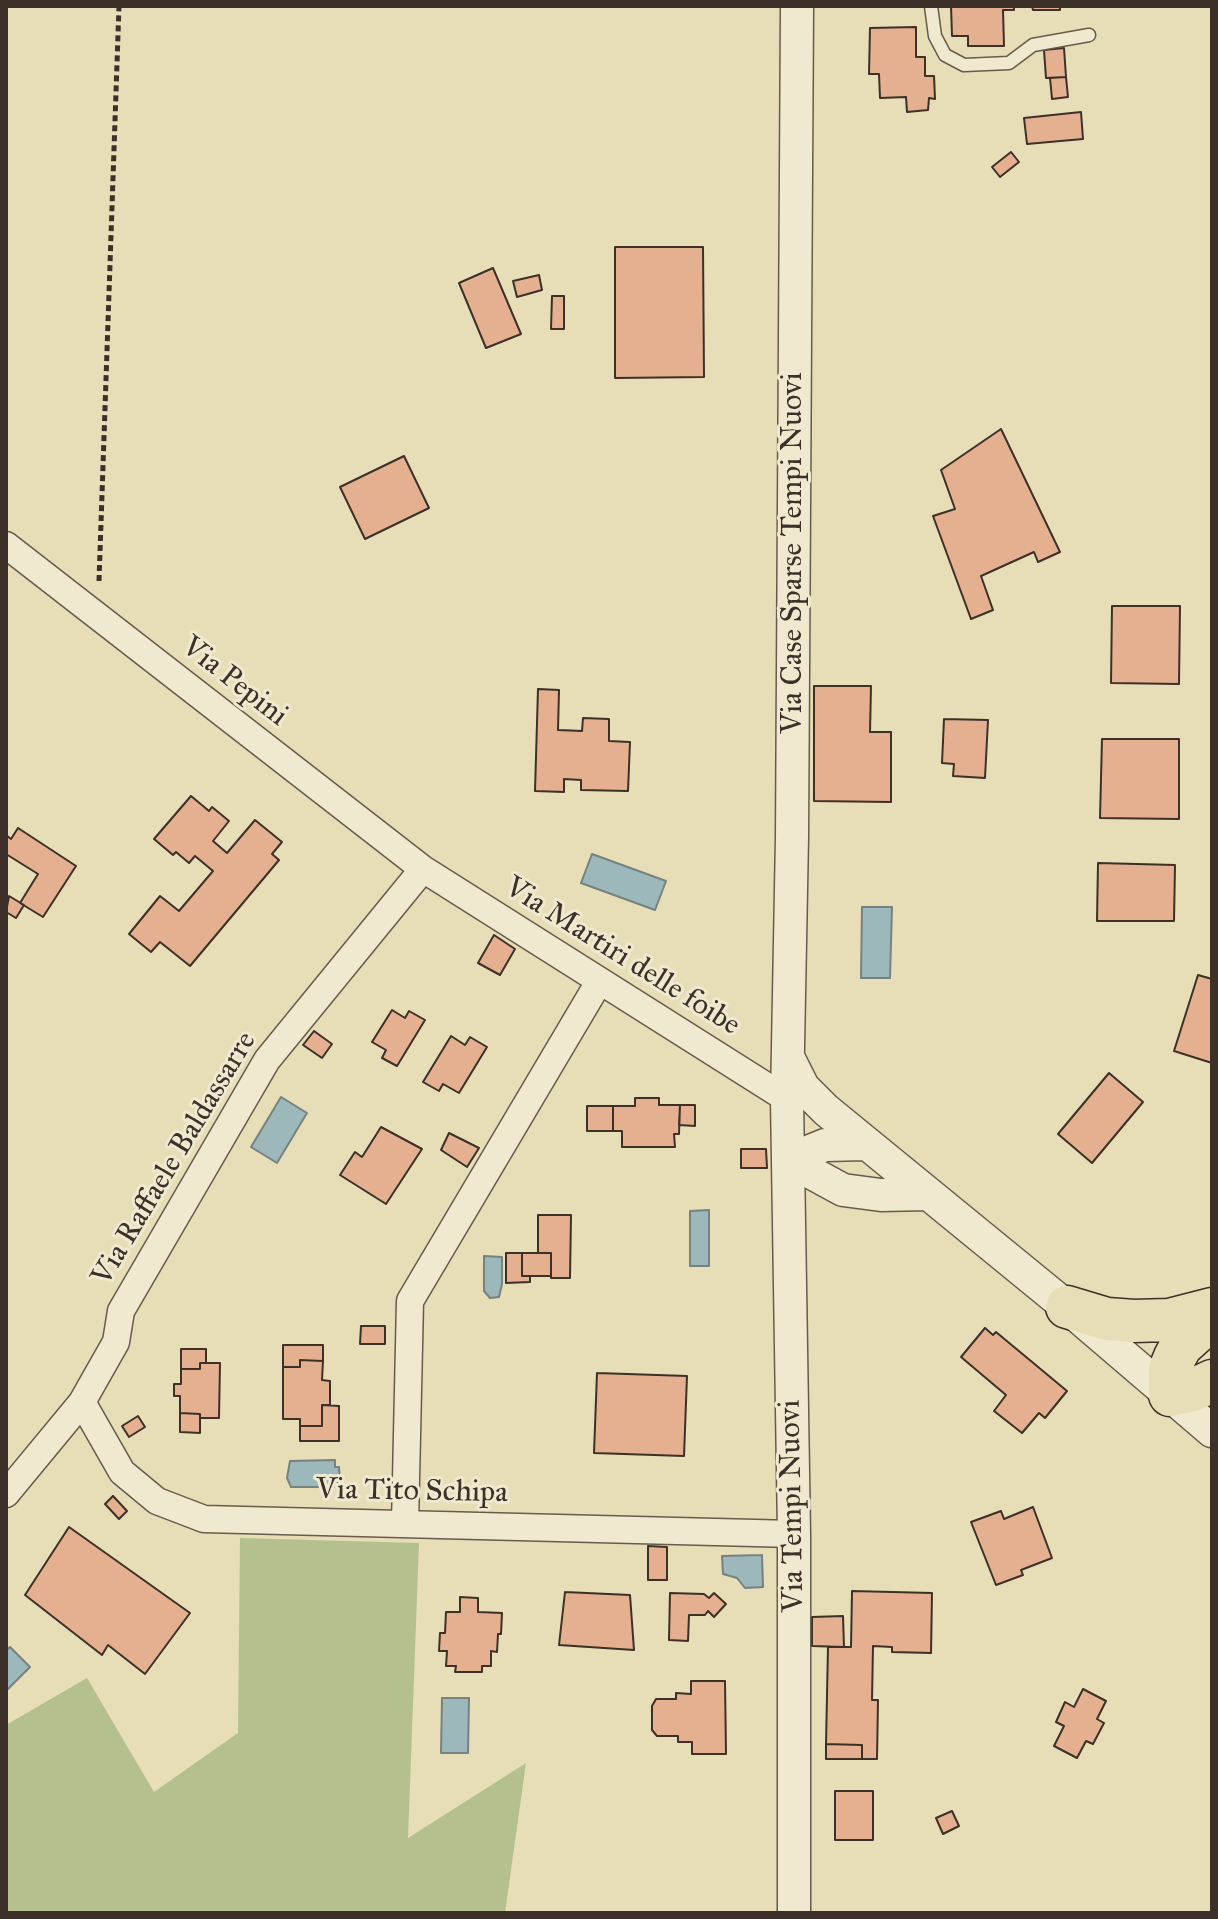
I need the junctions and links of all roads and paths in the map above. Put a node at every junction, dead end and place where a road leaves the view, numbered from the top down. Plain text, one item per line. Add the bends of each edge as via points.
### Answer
1 (119, 6) edge
2 (797, 6) edge
3 (931, 6) edge
4 (1089, 35) dead end
5 (6, 545) edge
6 (98, 617) junction
7 (423, 869) junction
8 (599, 982) junction
9 (788, 1057) junction
10 (787, 1099) junction
11 (865, 1144) junction
12 (788, 1160) junction
13 (843, 1190) junction
14 (927, 1194) junction
15 (790, 1237) junction
16 (1067, 1307) junction
17 (1212, 1309) edge
18 (1212, 1318) edge
19 (1212, 1381) edge
20 (1170, 1395) junction
21 (82, 1402) junction
22 (1212, 1431) edge
23 (6, 1494) edge
24 (405, 1524) junction
25 (794, 1534) junction
26 (794, 1913) edge

1 - 6 path
2 - 9 street, Via Case Sparse Tempi Nuovi
3 - 4 lane via 935,36 945,55 964,65 1009,63 1033,45
5 - 6 street, Via Pepini
6 - 7 street, Via Pepini
7 - 8 street, Via Martiri delle foibe
7 - 21 street, Via Raffaele Baldassarre via 267,1060 121,1311 116,1342
8 - 10 street, Via Martiri delle foibe
8 - 24 street via 410,1301
9 - 10 street, Via Case Sparse Tempi Nuovi
9 - 11 street via 803,1087
10 - 12 street, Via Tempi Nuovi
11 - 12 street via 825,1145
11 - 14 street
12 - 13 street
12 - 15 street, Via Tempi Nuovi
13 - 14 street
13 - 15 street via 814,1205
14 - 16 street
15 - 25 street, Via Tempi Nuovi
16 - 17 highway via 1134,1321 1169,1320
16 - 20 street
18 - 20 highway via 1181,1346 1170,1369
19 - 20 highway
20 - 22 street
21 - 23 street, Via Raffaele Baldassarre
21 - 24 street, Via Tito Schipa via 122,1472 157,1501 204,1519
24 - 25 street, Via Tito Schipa
25 - 26 street, Via Tempi Nuovi

